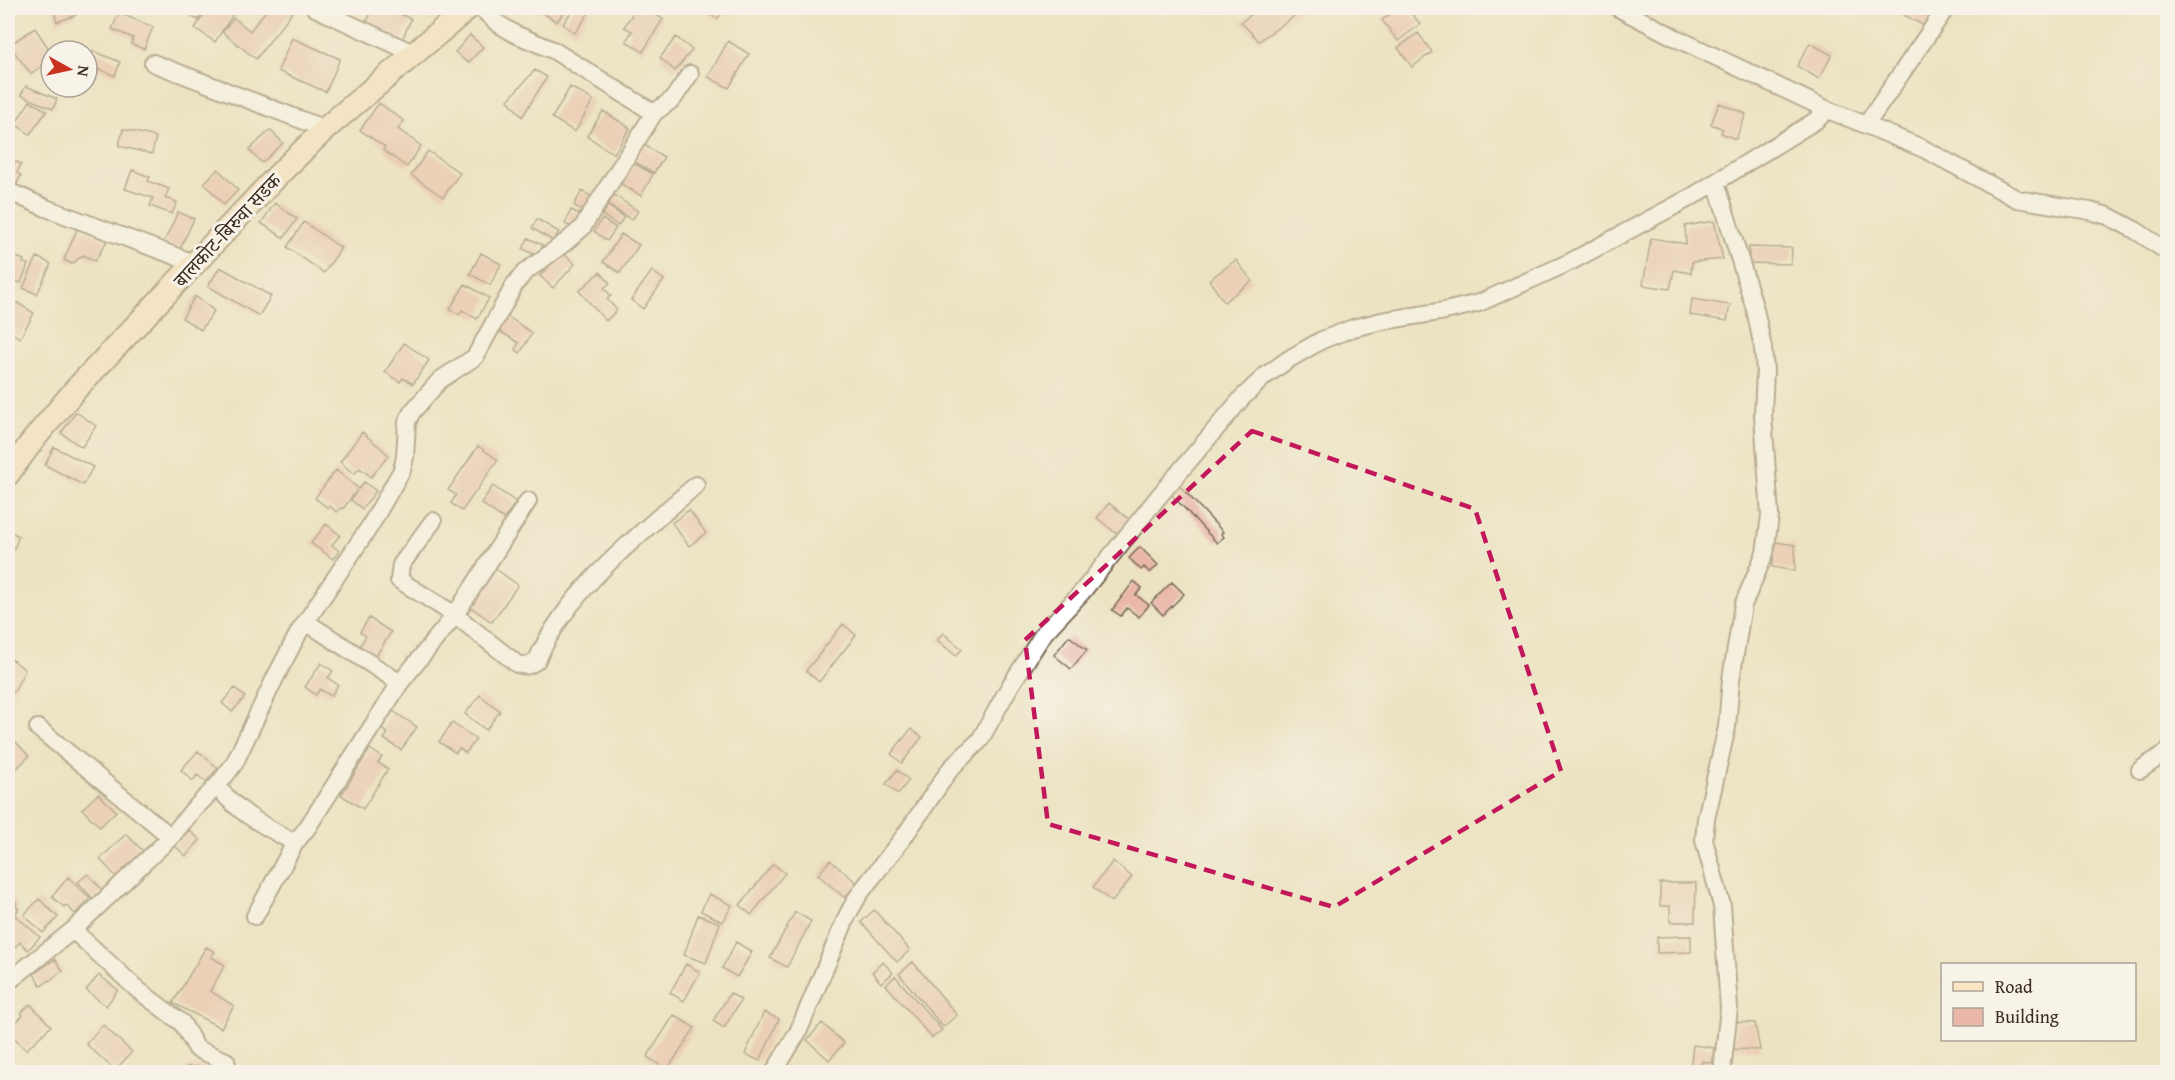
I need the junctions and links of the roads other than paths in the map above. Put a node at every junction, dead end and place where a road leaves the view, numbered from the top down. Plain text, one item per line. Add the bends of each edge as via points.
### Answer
1 (315, 8) edge
2 (468, 8) edge
3 (481, 8) edge
4 (1618, 8) edge
5 (1946, 8) edge
6 (413, 53) junction
7 (153, 63) dead end
8 (690, 74) dead end
9 (1828, 110) junction
10 (654, 113) junction
11 (1866, 125) junction
12 (325, 129) junction
13 (1716, 182) junction
14 (8, 191) edge
15 (2168, 252) edge
16 (194, 263) junction
17 (8, 474) edge
18 (696, 485) dead end
19 (528, 501) dead end
20 (433, 521) dead end
21 (455, 615) junction
22 (306, 622) junction
23 (400, 683) junction
24 (38, 728) dead end
25 (2168, 751) edge
26 (2140, 770) dead end
27 (217, 786) junction
28 (171, 837) junction
29 (295, 843) junction
30 (255, 916) dead end
31 (72, 930) junction
32 (8, 982) edge
33 (229, 1072) edge
34 (774, 1072) edge
35 (1722, 1072) edge

1 - 6 street
2 - 6 main road, बालकोट-बिरुवा सडक
3 - 10 street via 515,34 553,50
4 - 9 street
5 - 11 street
6 - 12 main road, बालकोट-बिरुवा सडक
7 - 12 street
8 - 10 street via 673,99
9 - 11 street
9 - 13 street
10 - 22 street via 582,228 525,272 475,357 440,380 412,412 407,422 402,470
11 - 15 street via 1924,149 2017,199 2108,216
12 - 16 main road, बालकोट-बिरुवा सडक
13 - 34 street via 1570,262 1479,303 1353,328 1322,340 1265,376 1242,398 1044,633 980,740 951,768 860,893 798,1032
13 - 35 street via 1763,348 1770,516 1765,553 1743,605 1727,727 1704,840 1720,891 1723,917 1729,1008
14 - 16 street
16 - 17 main road, बालकोट-बिरुवा सडक via 75,390
18 - 21 street via 590,582 565,611 531,665 517,664
19 - 21 street
20 - 21 street via 401,565 399,580
21 - 23 street
22 - 23 street
22 - 27 street via 234,764
23 - 29 street
24 - 28 street
25 - 26 street
27 - 28 street
27 - 29 street via 245,814
28 - 31 street
29 - 30 street
31 - 32 street
31 - 33 street via 138,990 182,1023 197,1049 226,1061

